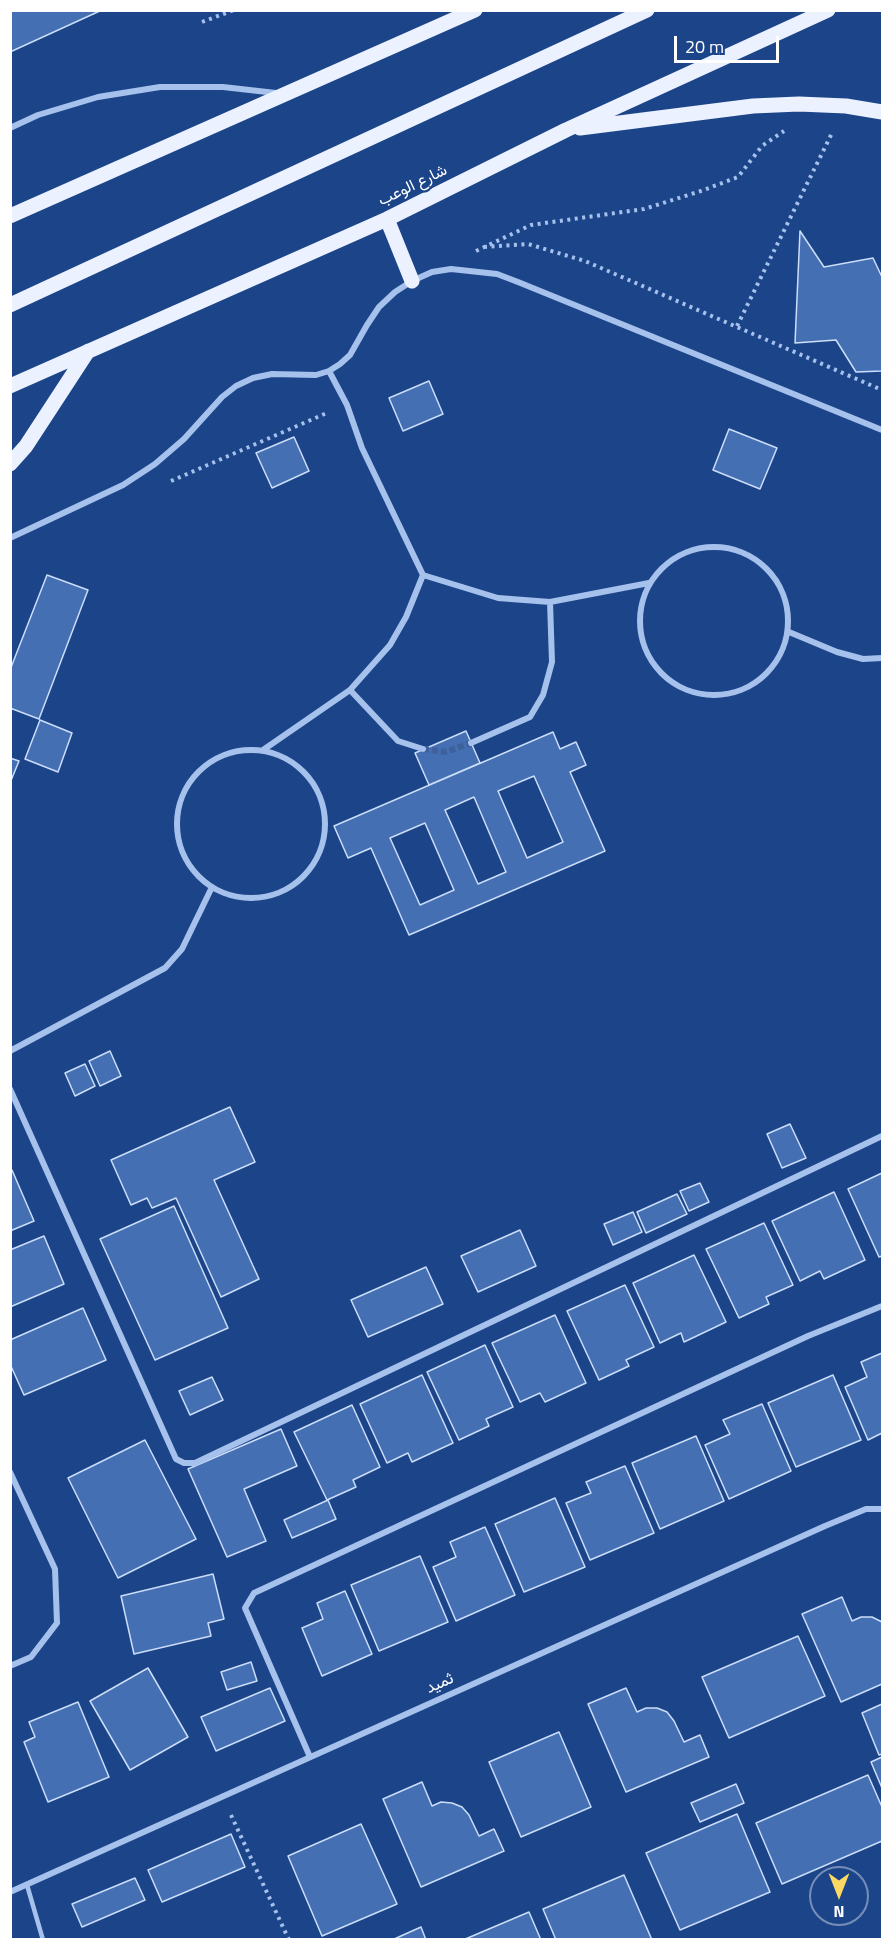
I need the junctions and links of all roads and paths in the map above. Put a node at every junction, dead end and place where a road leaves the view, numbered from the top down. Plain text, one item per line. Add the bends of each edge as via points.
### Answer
1 (234, 10) edge
2 (475, 10) edge
3 (647, 10) edge
4 (828, 10) edge
5 (202, 22) dead end
6 (285, 94) junction
7 (846, 106) junction
8 (882, 112) edge
9 (791, 127) dead end
10 (10, 128) edge
11 (566, 130) junction
12 (10, 216) edge
13 (387, 219) junction
14 (412, 280) junction
15 (10, 305) edge
16 (737, 326) junction
17 (88, 351) junction
18 (329, 371) junction
19 (10, 386) edge
20 (882, 390) edge
21 (347, 405) junction
22 (882, 430) edge
23 (10, 465) edge
24 (162, 485) dead end
25 (10, 538) edge
26 (423, 575) junction
27 (650, 583) junction
28 (550, 603) junction
29 (789, 632) junction
30 (882, 658) edge
31 (350, 690) junction
32 (471, 743) tunnel mouth
33 (423, 749) tunnel mouth
34 (263, 750) junction
35 (212, 887) junction
36 (10, 1051) edge
37 (10, 1089) edge
38 (882, 1136) edge
39 (882, 1306) edge
40 (10, 1472) edge
41 (882, 1509) edge
42 (10, 1666) edge
43 (310, 1757) junction
44 (222, 1796) junction
45 (27, 1884) junction
46 (10, 1892) edge
47 (44, 1940) edge
48 (289, 1940) edge

1 - 5 path
2 - 6 main road
3 - 15 main road
4 - 11 main road, شارع الوعب
6 - 10 street via 223,87 160,87 98,97
6 - 12 main road
7 - 8 main road
7 - 11 main road via 753,106
7 - 16 path
9 - 16 path via 762,146 738,177 644,209 531,225 481,247 528,244 585,261
11 - 13 main road, شارع الوعب
13 - 14 main road
13 - 17 main road, شارع الوعب
14 - 18 street via 379,307 350,355
14 - 22 street via 451,270 496,274
16 - 20 path
17 - 19 main road, شارع الوعب
17 - 23 main road
18 - 21 street
18 - 25 street via 253,378 236,386 155,464 88,503
21 - 24 path
21 - 26 street via 362,448
26 - 28 street via 498,598
26 - 31 street via 390,645
27 - 28 street
27 - 29 street via 669,561 695,549 724,547 752,557 774,576 787,603
27 - 29 street via 639,611 641,640 654,666 676,686 704,695 733,694 759,681 779,659
28 - 32 street via 552,662 543,695 530,717
29 - 30 street via 863,659
31 - 33 street via 398,741
31 - 34 street
34 - 35 street via 234,751 207,763 187,784 177,812 178,841 190,868
34 - 35 street via 291,760 312,779 325,806 326,835 315,863 296,884 269,897 239,897
35 - 36 street via 182,949 165,968
37 - 38 street via 176,1459 184,1463 195,1463
39 - 43 street via 808,1336 254,1593 245,1608
40 - 42 street via 55,1569 57,1623 31,1657
41 - 43 street, ثميد via 866,1509 825,1526
43 - 44 street, ثميد
44 - 45 street, ثميد
44 - 48 path
45 - 46 street, ثميد
45 - 47 lane

